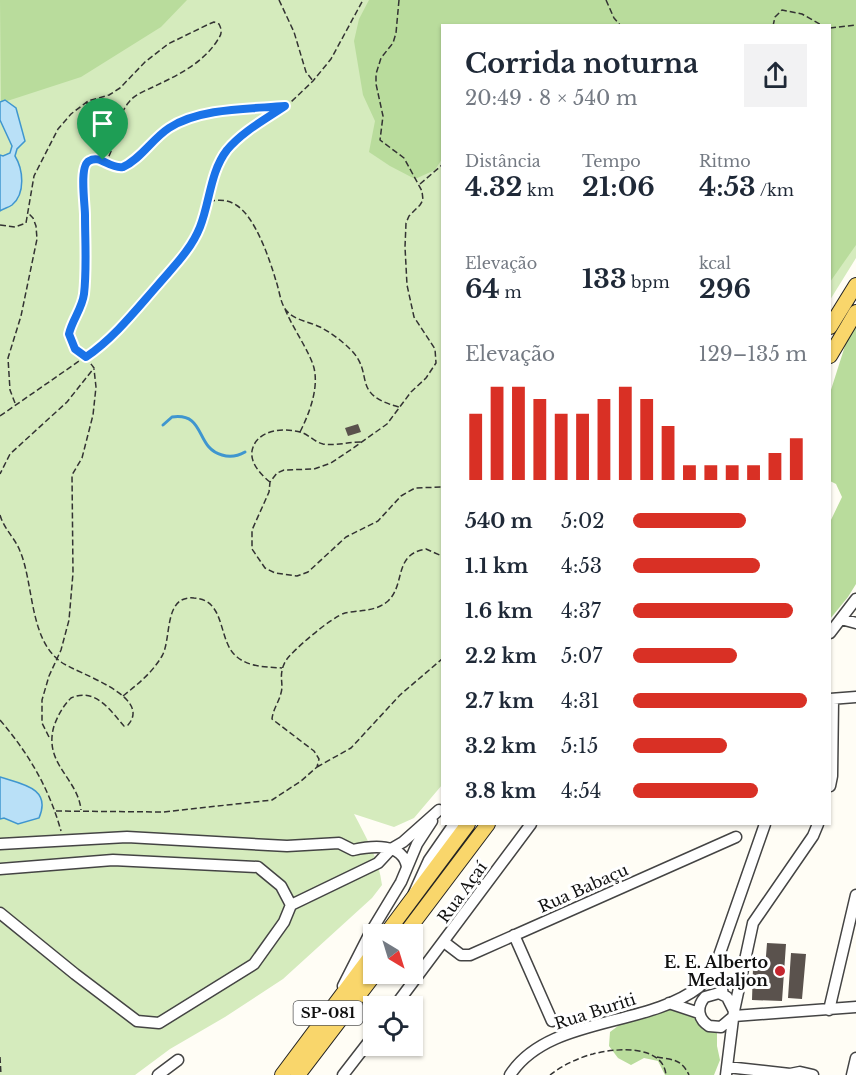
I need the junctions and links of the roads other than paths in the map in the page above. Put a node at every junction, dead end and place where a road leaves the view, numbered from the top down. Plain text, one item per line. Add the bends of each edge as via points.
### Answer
1 (856, 285) edge
2 (856, 312) edge
3 (831, 325) edge
4 (831, 354) edge
5 (856, 599) edge
6 (841, 619) junction
7 (856, 622) edge
8 (831, 632) edge
9 (856, 697) edge
10 (831, 700) edge
11 (831, 781) edge
12 (441, 808) edge
13 (453, 825) edge
14 (467, 825) edge
15 (487, 825) edge
16 (530, 825) edge
17 (765, 825) edge
18 (818, 825) edge
19 (736, 837) dead end
20 (0, 844) edge
21 (391, 849) junction
22 (407, 867) junction
23 (0, 869) edge
24 (856, 895) edge
25 (411, 901) junction
26 (291, 905) junction
27 (0, 913) edge
28 (394, 924) edge
29 (413, 924) edge
30 (514, 935) junction
31 (444, 942) junction
32 (363, 967) edge
33 (714, 970) junction
34 (367, 984) edge
35 (689, 993) junction
36 (723, 995) junction
37 (403, 996) edge
38 (705, 997) junction
39 (669, 1003) junction
40 (856, 1007) edge
41 (331, 1009) junction
42 (829, 1010) junction
43 (699, 1013) junction
44 (734, 1013) junction
45 (552, 1021) dead end
46 (715, 1028) junction
47 (729, 1044) junction
48 (363, 1050) edge
49 (856, 1058) edge
50 (178, 1060) dead end
51 (726, 1071) edge
52 (158, 1075) edge
53 (282, 1075) edge
54 (298, 1075) edge
55 (345, 1075) edge
56 (510, 1075) edge
57 (813, 1075) edge
58 (852, 1075) edge

1 - 3 main road
2 - 4 main road
5 - 6 street
6 - 7 street
6 - 8 street
9 - 10 street
10 - 11 street
12 - 21 street
12 - 22 street
13 - 25 street via 420,875
14 - 25 main road
15 - 29 main road
16 - 31 street, Rua Açaí
17 - 33 street
18 - 44 street via 753,922
19 - 30 street, Rua Babaçu
20 - 21 street via 127,837 287,846 339,843 353,850 371,846
21 - 22 street via 399,852
21 - 26 street via 378,863
22 - 41 street
23 - 26 street via 113,860 258,867 281,886
24 - 42 street
25 - 28 main road
26 - 27 street via 284,922 254,964 159,1023 137,1021
30 - 31 street, Rua Babaçu via 470,955 461,955
30 - 45 street
31 - 37 street, Rua Açaí
32 - 41 main road, SP-081
33 - 35 street, Rua Buriti
33 - 36 street
34 - 54 main road, SP-081
35 - 38 street
35 - 39 street, Rua Buriti
36 - 38 street
36 - 44 street via 731,1001
38 - 43 street
39 - 43 street
39 - 56 street, Rua Buriti via 559,1037 525,1057
40 - 42 street
41 - 53 main road, SP-081
42 - 44 street
43 - 46 street via 704,1023
44 - 46 street via 726,1024
44 - 47 street
46 - 47 street
47 - 51 street
48 - 55 street
49 - 58 street
50 - 52 street
51 - 57 street

